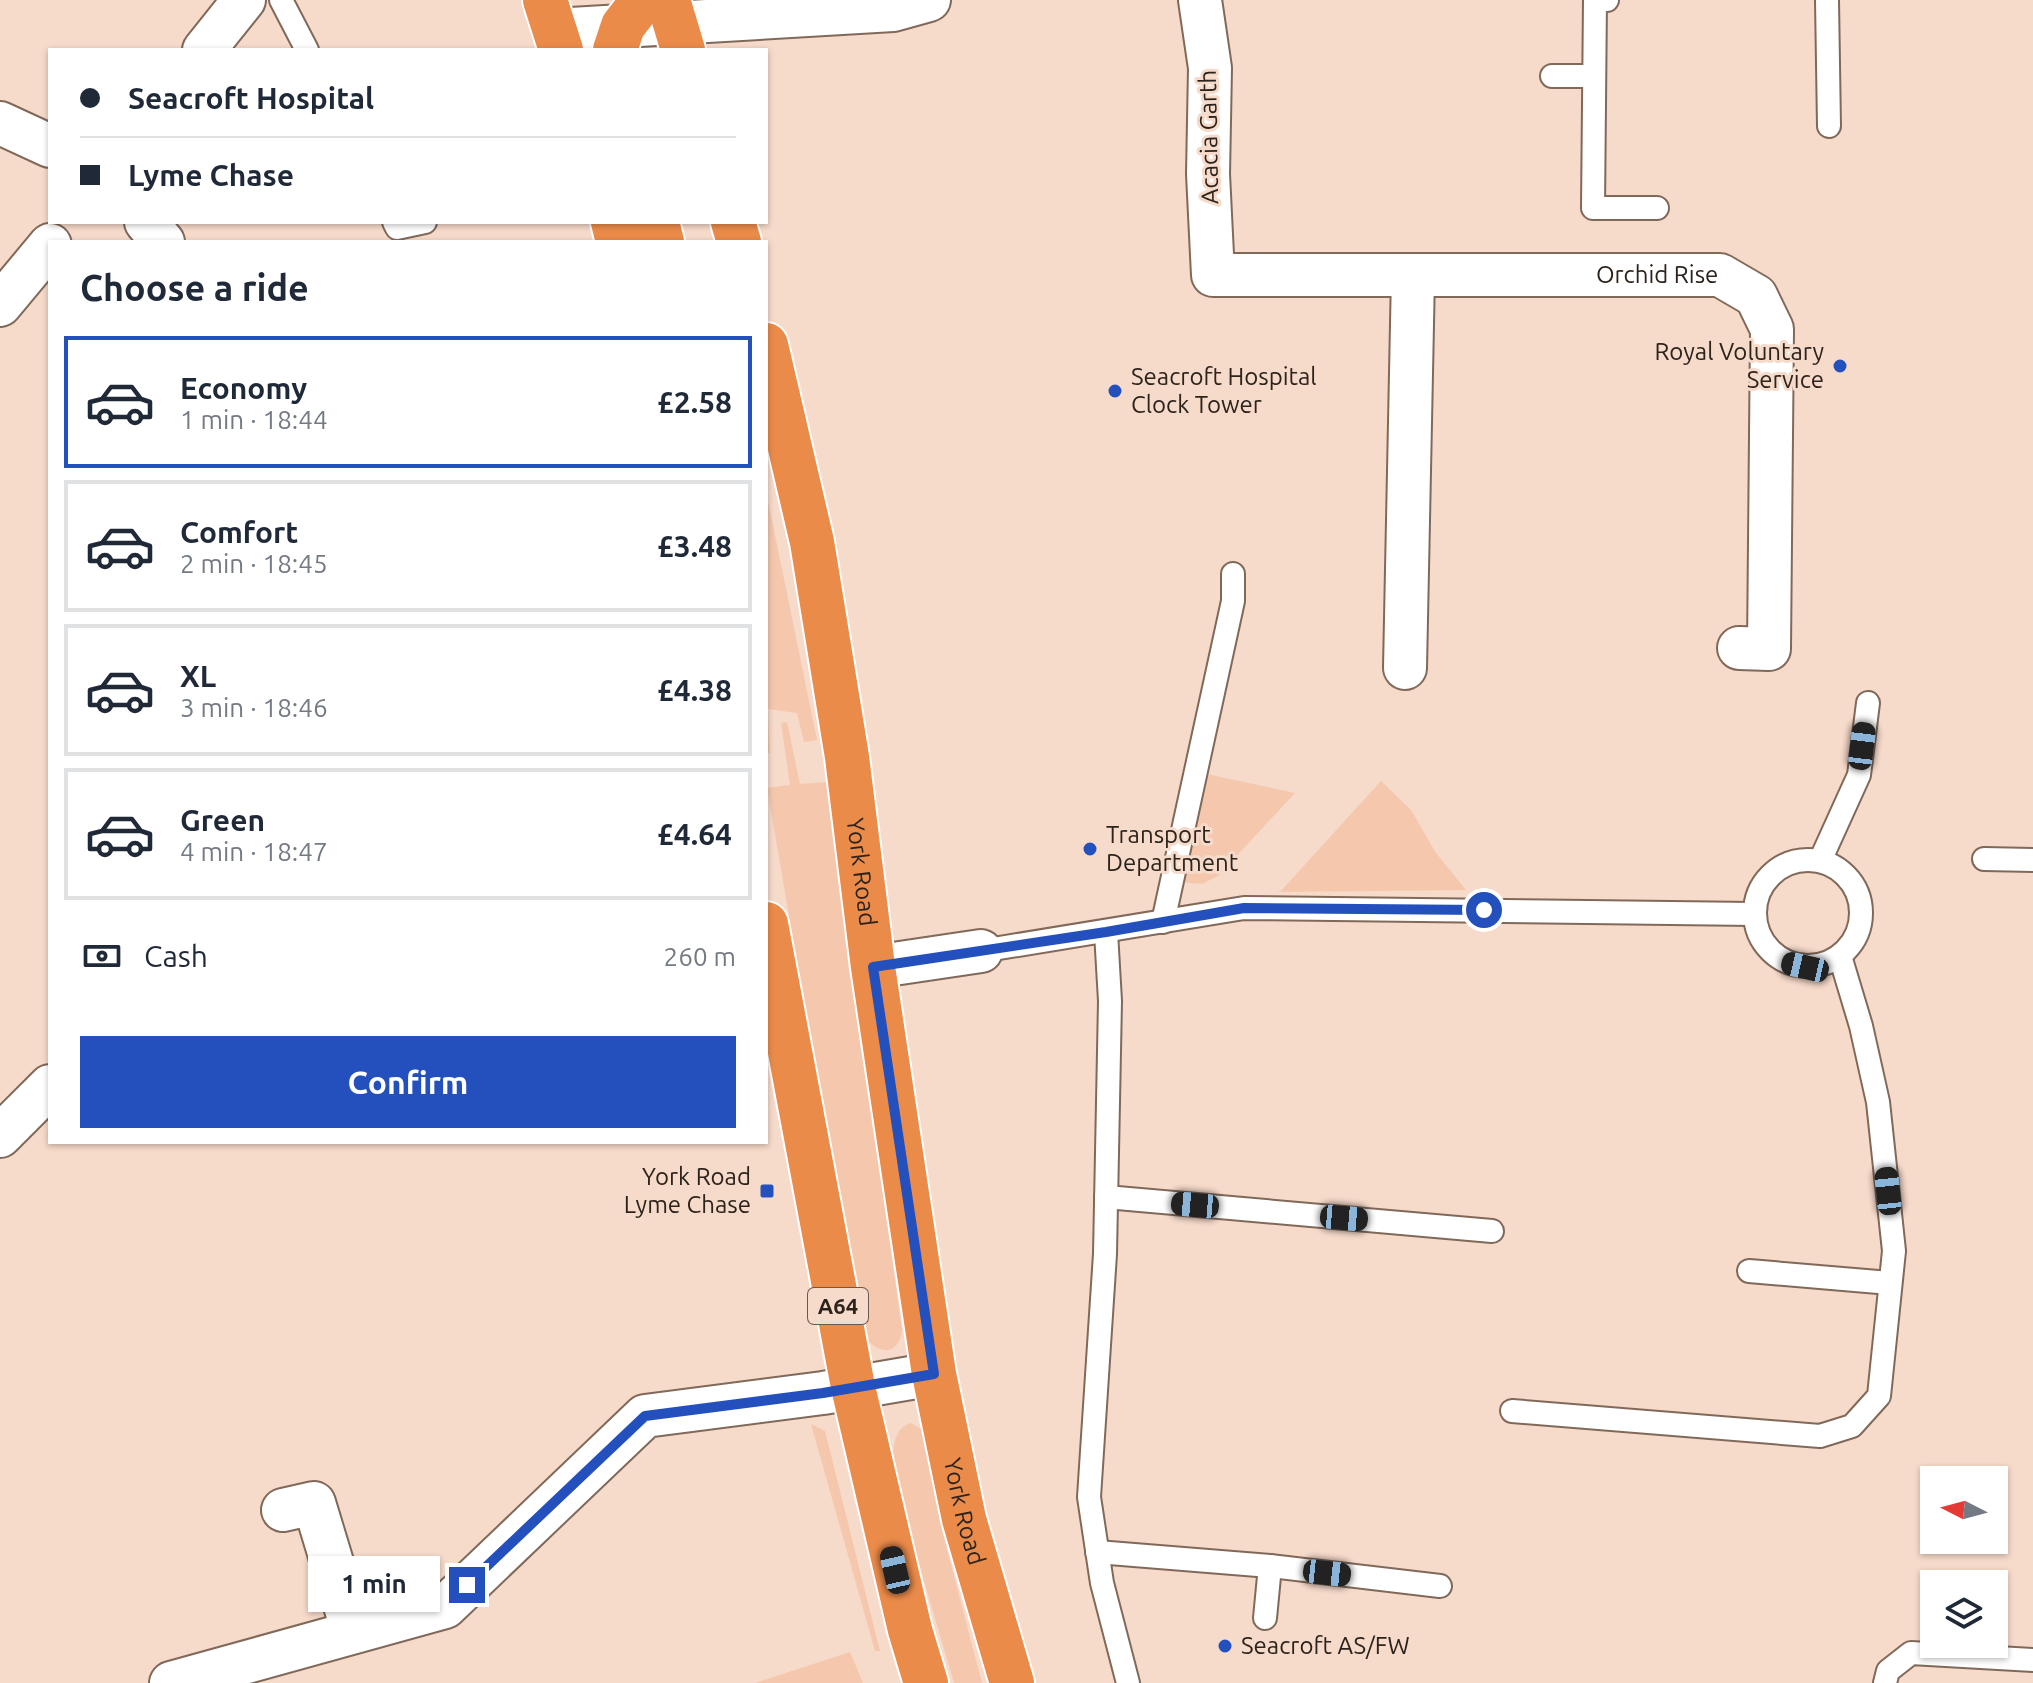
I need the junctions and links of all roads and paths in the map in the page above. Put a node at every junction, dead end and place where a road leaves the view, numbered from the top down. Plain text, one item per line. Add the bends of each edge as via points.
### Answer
1 (244, 0) edge
2 (281, 0) edge
3 (929, 0) edge
4 (1200, 0) edge
5 (1607, 0) edge
6 (1827, 0) edge
7 (651, 25) edge
8 (553, 27) edge
9 (206, 48) edge
10 (306, 48) edge
11 (1552, 76) dead end
12 (1594, 76) junction
13 (0, 123) edge
14 (1829, 126) dead end
15 (48, 145) edge
16 (1657, 208) dead end
17 (68, 224) edge
18 (148, 224) edge
19 (395, 224) edge
20 (416, 224) edge
21 (54, 240) edge
22 (161, 240) edge
23 (48, 248) edge
24 (1213, 275) joint
25 (1413, 275) junction
26 (0, 305) edge
27 (768, 354) edge
28 (1233, 574) dead end
29 (1739, 648) dead end
30 (1405, 668) dead end
31 (1868, 703) dead end
32 (1984, 859) dead end
33 (2033, 860) edge
34 (1820, 861) junction
35 (1754, 914) junction
36 (1163, 922) junction
37 (1106, 932) junction
38 (768, 935) edge
39 (981, 951) joint
40 (1840, 956) junction
41 (873, 967) junction
42 (48, 1088) edge
43 (0, 1136) edge
44 (1106, 1197) junction
45 (1492, 1231) dead end
46 (1749, 1271) dead end
47 (1890, 1283) junction
48 (934, 1374) junction
49 (853, 1387) junction
50 (1512, 1411) dead end
51 (283, 1510) dead end
52 (1097, 1552) junction
53 (1270, 1566) junction
54 (1440, 1586) dead end
55 (1265, 1618) dead end
56 (353, 1632) junction
57 (2033, 1660) edge
58 (171, 1683) edge
59 (926, 1683) edge
60 (1012, 1683) edge
61 (1128, 1683) edge
62 (1885, 1683) edge

1 - 9 street
2 - 10 lane
3 - 7 street via 893,10
4 - 24 street, Acacia Garth via 1210,68
5 - 12 lane via 1595,0
6 - 14 lane
7 - 8 street
11 - 12 lane
12 - 16 lane via 1593,208
13 - 15 street
17 - 21 street
18 - 22 street
19 - 20 lane
23 - 26 street
24 - 25 street, Orchid Rise
25 - 29 street, Orchid Rise via 1720,275 1756,296 1772,329 1769,649
25 - 30 street
27 - 41 highway, York Road via 812,542
28 - 36 lane via 1233,601
31 - 34 lane via 1859,775
32 - 33 lane
34 - 35 lane via 1784,865 1768,877
34 - 40 lane via 1850,879 1862,911 1852,944
35 - 36 lane via 1244,908
35 - 40 lane via 1759,935 1787,963 1805,967
36 - 37 lane
37 - 39 lane
37 - 44 lane
38 - 49 highway, A64
39 - 41 street
40 - 47 lane via 1878,1102 1894,1251
41 - 48 highway, York Road
42 - 43 street
44 - 45 lane
44 - 52 lane via 1089,1497
46 - 47 lane
47 - 50 lane via 1879,1396 1852,1426 1820,1436
48 - 49 street
48 - 60 highway, York Road via 964,1519
49 - 56 street via 645,1416 445,1607
49 - 59 highway, A64
51 - 56 street via 314,1503
52 - 53 lane
52 - 61 lane
53 - 54 lane
53 - 55 lane
56 - 58 street
57 - 62 lane via 1911,1653 1888,1671

